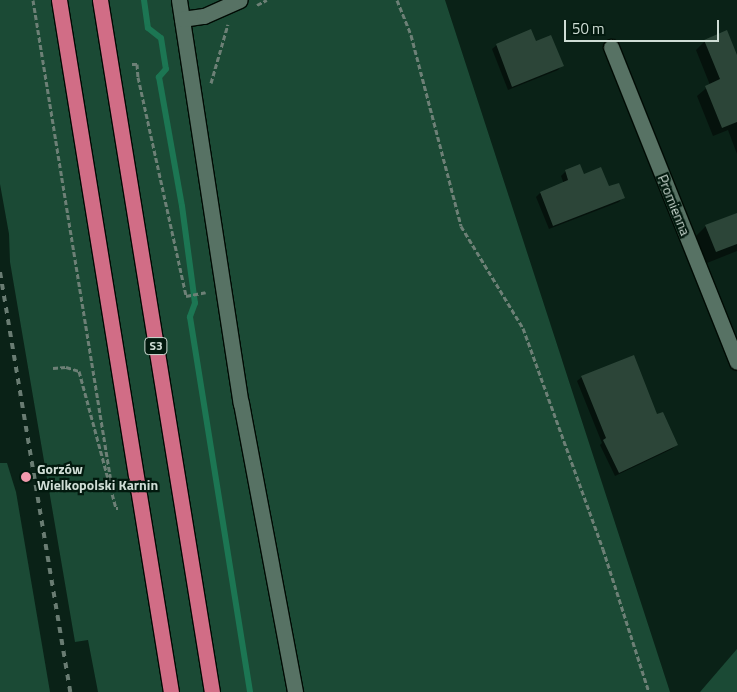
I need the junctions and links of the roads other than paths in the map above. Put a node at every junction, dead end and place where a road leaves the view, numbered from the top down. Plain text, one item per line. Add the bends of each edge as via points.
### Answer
1 (59, 0) edge
2 (100, 0) edge
3 (179, 0) edge
4 (246, 4) edge
5 (182, 19) junction
6 (611, 47) dead end
7 (737, 362) edge
8 (171, 692) edge
9 (212, 692) edge
10 (295, 692) edge

1 - 8 highway
2 - 9 highway, S3
3 - 5 street
4 - 5 street
5 - 10 street via 241,403
6 - 7 street, Promienna

